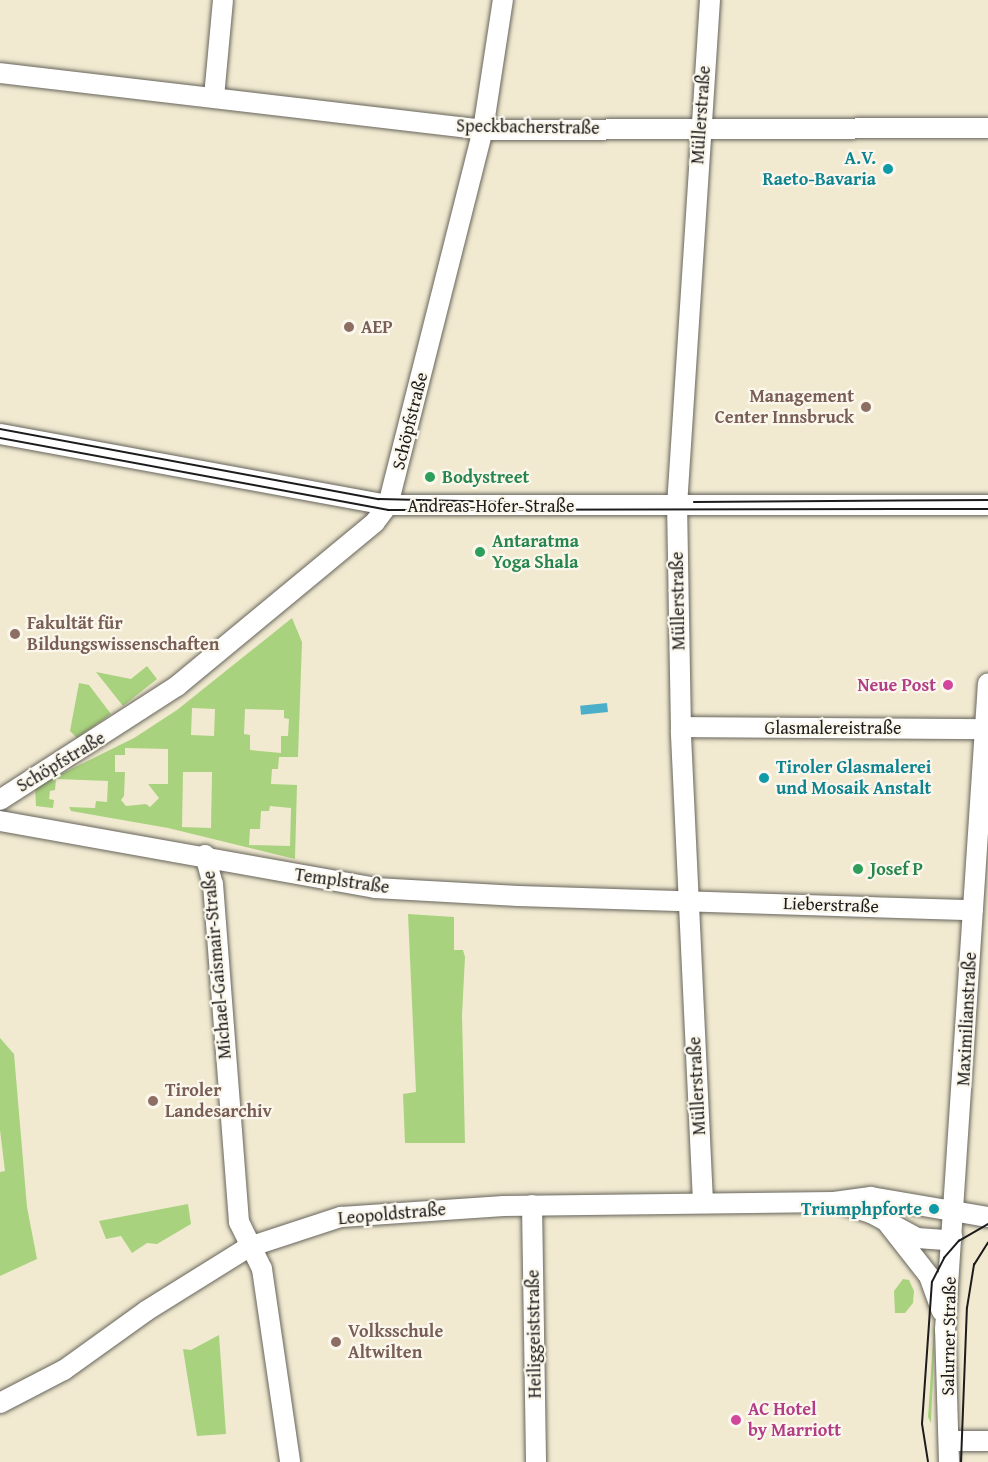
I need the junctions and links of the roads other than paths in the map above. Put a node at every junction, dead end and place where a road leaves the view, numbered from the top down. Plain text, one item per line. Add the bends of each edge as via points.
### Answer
1 (223, 0) edge
2 (503, 0) edge
3 (710, 0) edge
4 (0, 73) edge
5 (214, 97) junction
6 (988, 128) edge
7 (700, 129) junction
8 (483, 130) junction
9 (0, 434) edge
10 (388, 505) junction
11 (988, 505) edge
12 (677, 506) junction
13 (988, 683) edge
14 (681, 727) junction
15 (984, 729) junction
16 (985, 756) edge
17 (0, 800) edge
18 (0, 821) edge
19 (205, 855) junction
20 (688, 899) junction
21 (974, 910) junction
22 (703, 1202) junction
23 (834, 1202) junction
24 (532, 1205) junction
25 (955, 1211) junction
26 (988, 1216) edge
27 (886, 1221) junction
28 (952, 1237) junction
29 (249, 1247) junction
30 (945, 1330) junction
31 (0, 1403) edge
32 (949, 1441) junction
33 (988, 1442) edge
34 (290, 1462) edge
35 (536, 1462) edge
36 (949, 1462) edge

1 - 5 street
2 - 8 street, Schöpfstraße
3 - 7 street, Müllerstraße
4 - 5 street, Speckbacherstraße
5 - 8 street, Speckbacherstraße
6 - 7 street, Speckbacherstraße
7 - 8 street, Speckbacherstraße
7 - 12 street, Müllerstraße
8 - 10 street, Schöpfstraße
9 - 10 street, Andreas-Hofer-Straße
10 - 12 street, Andreas-Hofer-Straße
10 - 17 street, Schöpfstraße via 375,522 177,686
11 - 12 street, Andreas-Hofer-Straße
12 - 14 street, Müllerstraße
13 - 15 street, Maximilianstraße
14 - 15 street, Glasmalereistraße
14 - 20 street, Müllerstraße
15 - 16 street, Maximilianstraße
16 - 21 street, Maximilianstraße
18 - 19 street, Templstraße
19 - 20 street, Templstraße via 375,888
19 - 29 street, Michael-Gaismair-Straße via 213,884 239,1222
20 - 21 street, Lieberstraße
20 - 22 street, Müllerstraße
21 - 25 street, Maximilianstraße
22 - 23 street, Leopoldstraße
22 - 24 street, Leopoldstraße
23 - 25 street, Leopoldstraße via 871,1197
23 - 27 street, Leopoldstraße
24 - 29 street, Leopoldstraße via 341,1217
24 - 35 street, Heiliggeiststraße
25 - 26 street, Leopoldstraße
25 - 28 street, Salurner Straße
27 - 28 street, Leopoldstraße via 917,1238
27 - 30 street via 933,1284 940,1297
28 - 30 street, Salurner Straße
29 - 31 street, Leopoldstraße via 146,1311 64,1370
29 - 34 street, Michael-Gaismair-Straße via 262,1269
30 - 32 street, Salurner Straße
32 - 33 street
32 - 36 street, Salurner Straße

